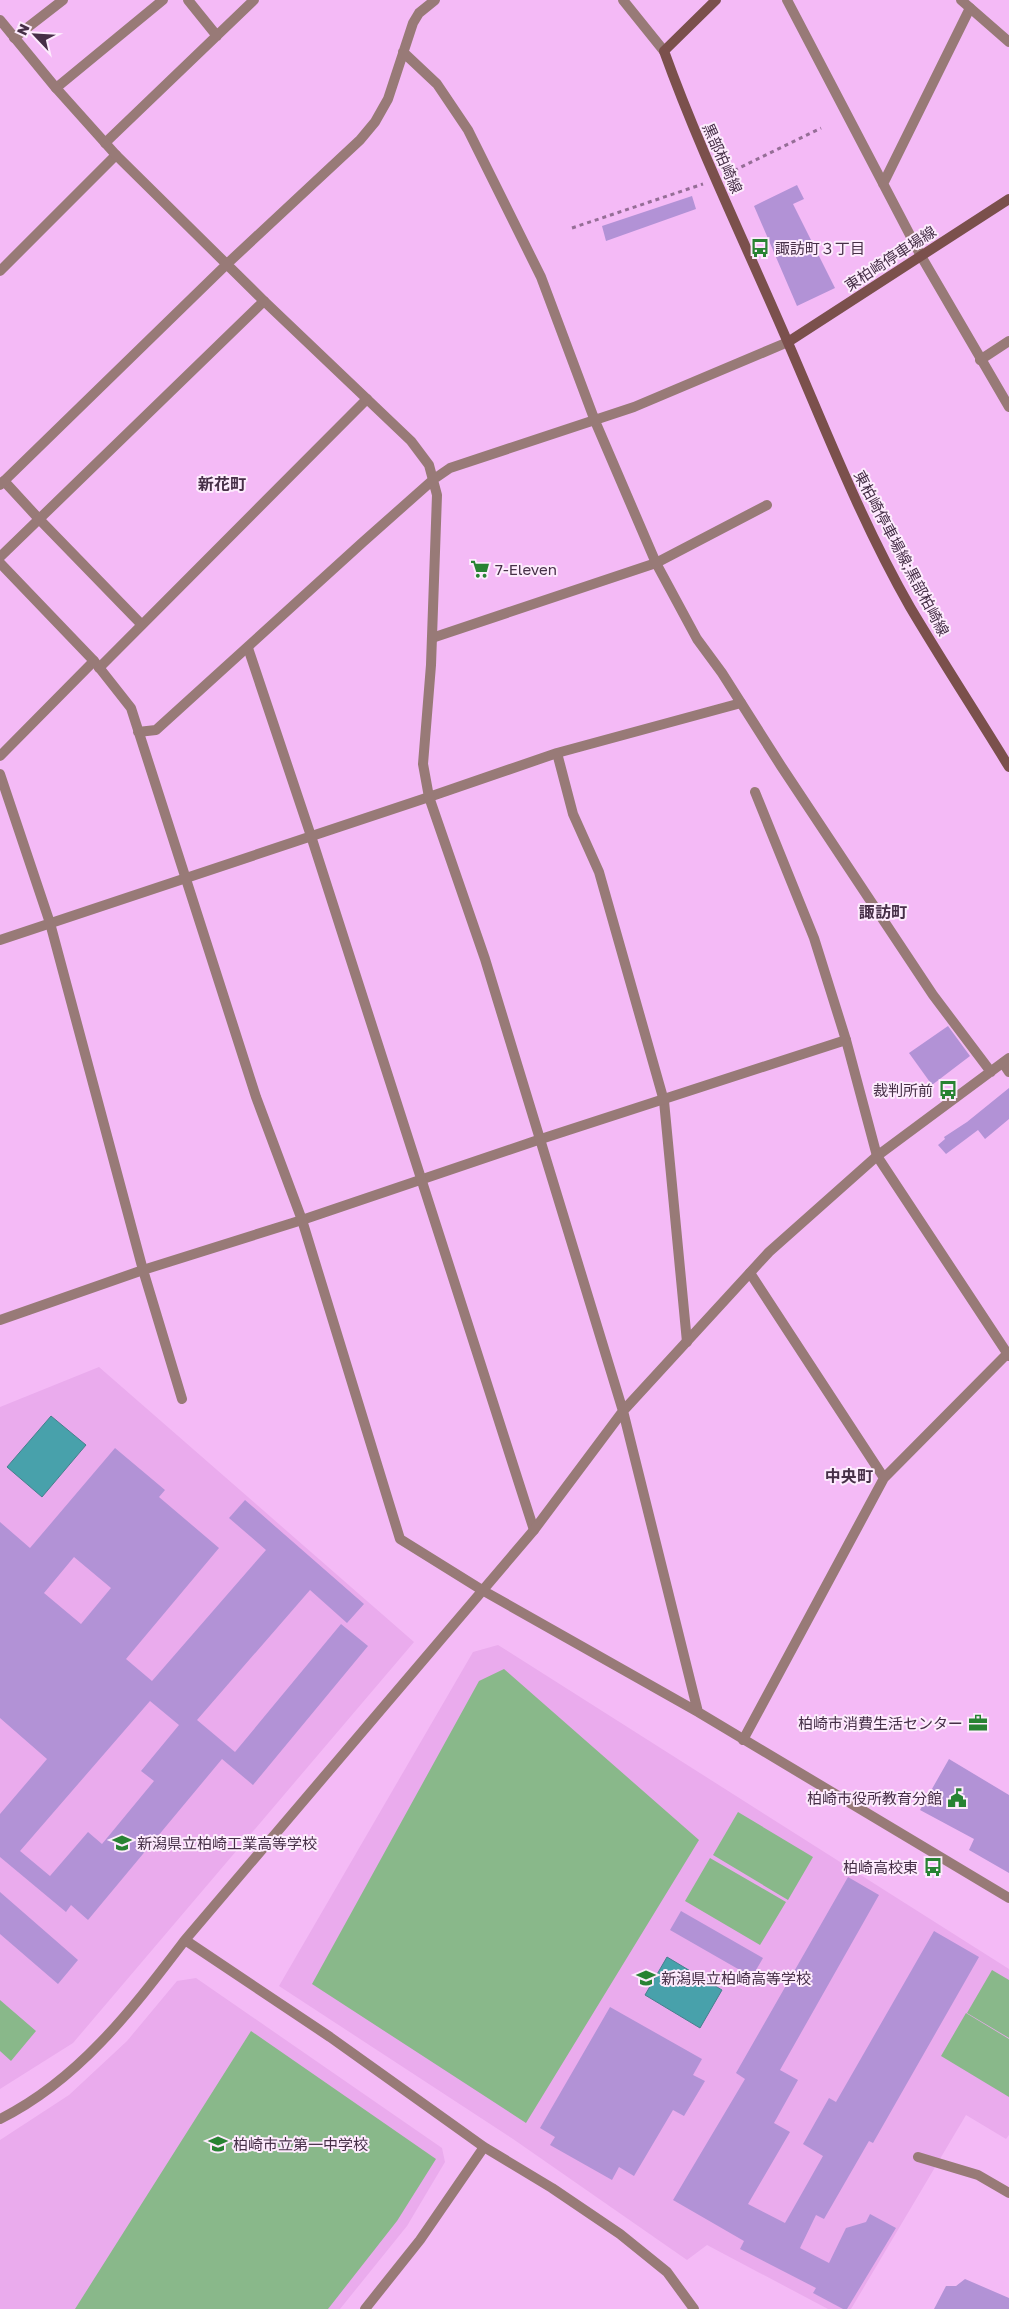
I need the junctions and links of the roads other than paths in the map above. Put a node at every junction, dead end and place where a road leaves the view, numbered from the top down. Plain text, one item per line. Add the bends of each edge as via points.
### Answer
1 (63, 0) edge
2 (163, 0) edge
3 (188, 0) edge
4 (254, 0) edge
5 (434, 0) edge
6 (623, 0) edge
7 (716, 0) edge
8 (787, 0) edge
9 (961, 0) edge
10 (970, 8) junction
11 (0, 20) edge
12 (216, 36) junction
13 (14, 38) junction
14 (1009, 42) edge
15 (664, 50) junction
16 (403, 52) junction
17 (56, 88) junction
18 (105, 143) junction
19 (116, 155) junction
20 (883, 184) junction
21 (1009, 199) edge
22 (921, 256) junction
23 (228, 263) junction
24 (0, 271) edge
25 (264, 301) junction
26 (1009, 341) edge
27 (788, 342) junction
28 (980, 360) junction
29 (367, 399) junction
30 (1009, 407) edge
31 (596, 420) junction
32 (434, 479) junction
33 (2, 483) edge
34 (767, 505) dead end
35 (39, 519) junction
36 (0, 557) edge
37 (656, 562) junction
38 (0, 563) edge
39 (142, 625) junction
40 (432, 638) junction
41 (248, 648) junction
42 (96, 664) junction
43 (741, 703) junction
44 (138, 732) junction
45 (557, 753) junction
46 (0, 756) edge
47 (1009, 767) edge
48 (0, 774) edge
49 (755, 792) dead end
50 (429, 797) junction
51 (311, 836) junction
52 (185, 878) junction
53 (50, 923) junction
54 (0, 940) edge
55 (846, 1040) junction
56 (1007, 1064) edge
57 (991, 1072) junction
58 (664, 1101) junction
59 (541, 1139) junction
60 (876, 1156) junction
61 (423, 1180) junction
62 (302, 1220) junction
63 (143, 1270) junction
64 (750, 1273) junction
65 (0, 1320) edge
66 (687, 1342) junction
67 (1008, 1355) edge
68 (182, 1399) dead end
69 (623, 1411) junction
70 (884, 1478) junction
71 (534, 1530) junction
72 (482, 1590) junction
73 (698, 1712) junction
74 (743, 1740) junction
75 (1009, 1898) edge
76 (185, 1940) junction
77 (0, 2118) edge
78 (484, 2147) junction
79 (918, 2157) dead end
80 (1009, 2193) edge
81 (365, 2309) edge
82 (694, 2309) edge

1 - 13 street
2 - 17 street
3 - 12 street
4 - 12 street
5 - 16 street via 413,23
6 - 15 street
7 - 15 main road
8 - 20 street
9 - 10 street
10 - 14 street
10 - 20 street
11 - 13 street
12 - 18 street
13 - 17 street
15 - 27 main road, 黒部柏崎線 via 715,180
16 - 23 street via 396,81 376,122 335,165
16 - 31 street via 437,84 468,130 541,277
17 - 18 street
18 - 19 street
19 - 23 street
19 - 24 street
20 - 22 street
21 - 22 main road, 東柏崎停車場線
22 - 27 main road, 東柏崎停車場線
22 - 28 street
23 - 25 street
23 - 33 street
25 - 29 street
25 - 35 street
26 - 28 street
27 - 31 street via 716,374
27 - 47 main road, 東柏崎停車場線;黒部柏崎線 via 843,474 879,548 910,606
28 - 30 street
29 - 32 street via 411,441 429,465
29 - 39 street
31 - 32 street via 450,468
31 - 37 street
32 - 40 street via 437,495
32 - 41 street
33 - 35 street
34 - 37 street
35 - 36 street
35 - 39 street
37 - 40 street
37 - 43 street via 697,639
38 - 42 street
39 - 42 street
40 - 50 street via 423,764
41 - 44 street via 156,730
41 - 51 street
42 - 44 street via 131,708
42 - 46 street
43 - 45 street
43 - 57 street via 933,994
44 - 52 street
45 - 50 street
45 - 58 street via 573,814 599,872
48 - 53 street
49 - 55 street via 814,938
50 - 51 street
50 - 59 street
51 - 52 street
51 - 61 street
52 - 53 street
52 - 62 street via 256,1096
53 - 54 street
53 - 63 street
55 - 58 street
55 - 60 street
56 - 57 street
57 - 60 street
58 - 59 street
58 - 66 street
59 - 61 street
59 - 69 street
60 - 64 street
60 - 67 street
61 - 62 street
61 - 71 street
62 - 63 street
62 - 72 street via 400,1539
63 - 65 street
63 - 68 street
64 - 66 street
64 - 70 street
66 - 69 street
67 - 70 street
69 - 71 street
69 - 73 street
70 - 74 street
71 - 72 street
72 - 73 street
72 - 76 street
73 - 74 street
74 - 75 street
76 - 77 street via 89,2057 17,2110
76 - 78 street via 330,2037
78 - 81 street via 420,2240
78 - 82 street via 620,2234 667,2272
79 - 80 street via 978,2175

